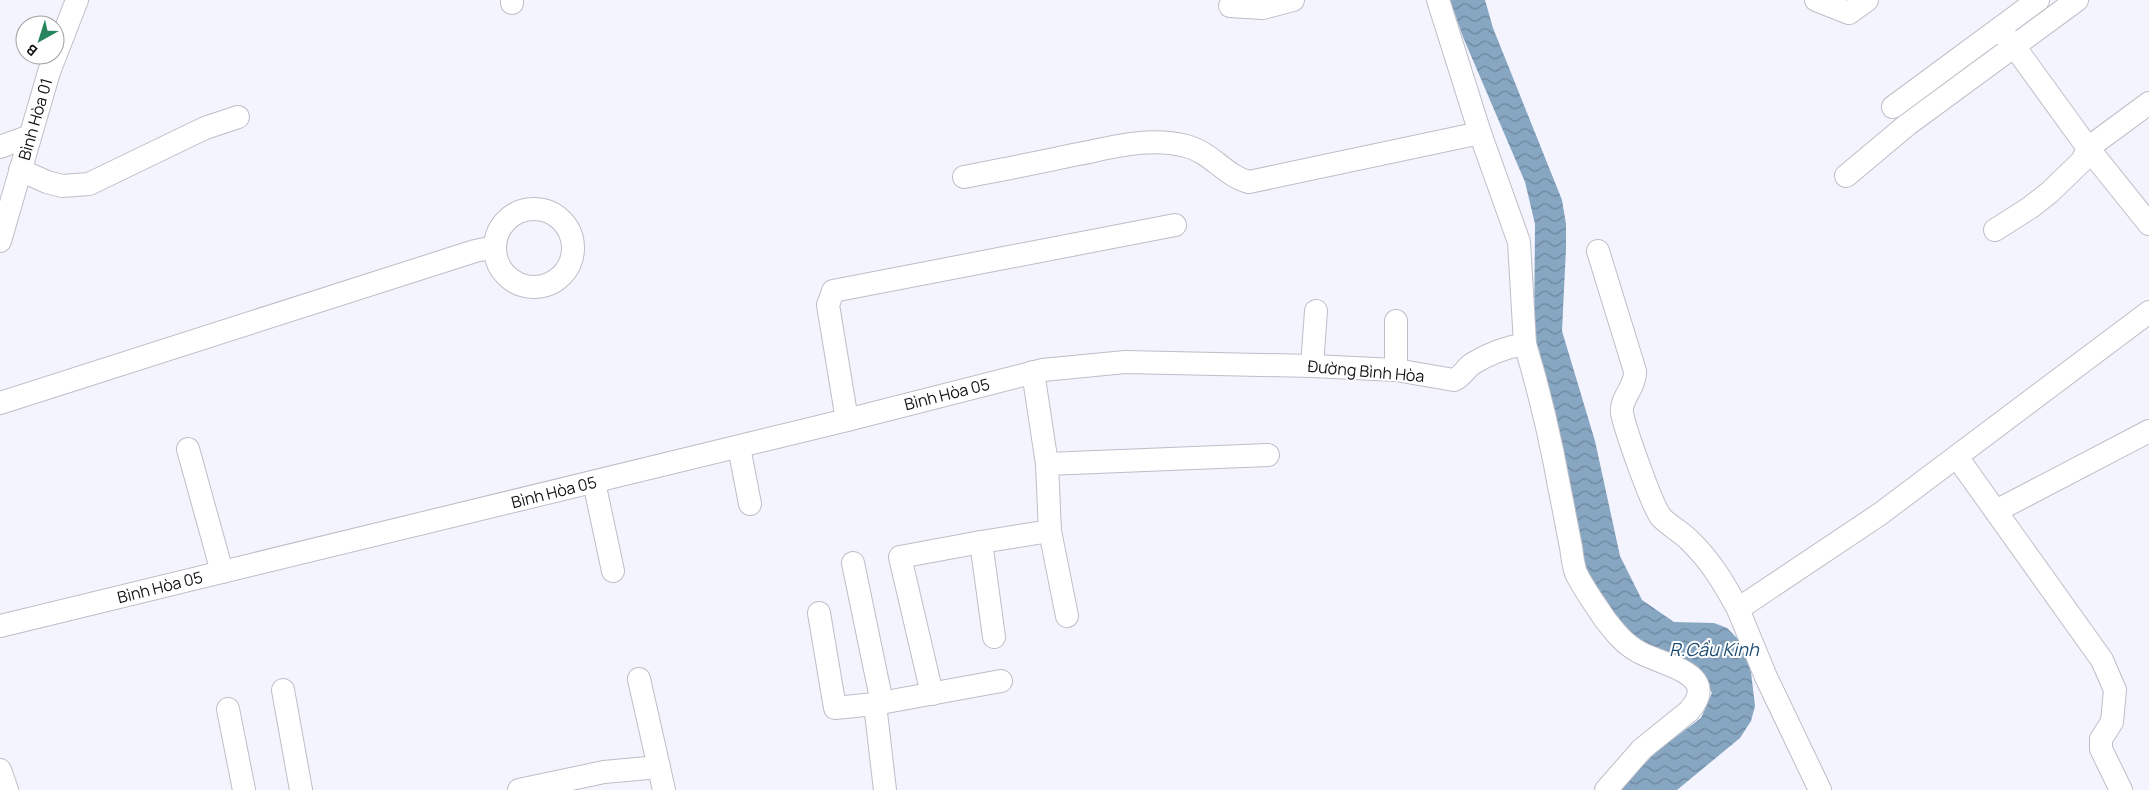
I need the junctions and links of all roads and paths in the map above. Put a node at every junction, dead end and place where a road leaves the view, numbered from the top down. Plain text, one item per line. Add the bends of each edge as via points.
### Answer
1 (78, 0) edge
2 (1293, 0) edge
3 (1438, 0) edge
4 (1816, 0) edge
5 (1867, 0) edge
6 (2038, 0) edge
7 (2077, 0) edge
8 (1230, 6) dead end
9 (1999, 29) junction
10 (2014, 46) junction
11 (2149, 103) edge
12 (1893, 107) dead end
13 (238, 117) dead end
14 (1480, 133) junction
15 (30, 136) junction
16 (0, 147) edge
17 (2088, 148) junction
18 (20, 170) junction
19 (1846, 176) dead end
20 (964, 177) dead end
21 (2149, 224) edge
22 (1175, 225) dead end
23 (1995, 230) dead end
24 (0, 241) edge
25 (495, 248) dead end
26 (1598, 251) dead end
27 (1316, 311) dead end
28 (2149, 312) edge
29 (1396, 321) dead end
30 (1525, 344) junction
31 (1109, 364) joint
32 (1312, 366) junction
33 (1396, 370) junction
34 (1032, 372) junction
35 (0, 404) edge
36 (847, 420) junction
37 (2149, 431) edge
38 (739, 446) junction
39 (188, 448) dead end
40 (1268, 455) dead end
41 (1957, 457) junction
42 (1047, 464) junction
43 (594, 482) junction
44 (750, 504) dead end
45 (1996, 511) junction
46 (1050, 531) junction
47 (981, 542) junction
48 (853, 563) dead end
49 (613, 571) dead end
50 (222, 572) junction
51 (1738, 609) junction
52 (819, 613) dead end
53 (1068, 616) dead end
54 (0, 626) edge
55 (994, 637) dead end
56 (639, 679) dead end
57 (1001, 681) dead end
58 (283, 690) dead end
59 (932, 694) junction
60 (878, 703) junction
61 (228, 709) dead end
62 (658, 768) junction
63 (0, 770) edge
64 (7, 790) edge
65 (244, 790) edge
66 (301, 790) edge
67 (519, 790) edge
68 (664, 790) edge
69 (885, 790) edge
70 (1606, 790) edge
71 (1820, 790) edge
72 (2122, 790) edge

1 - 15 street, Bình Hòa 01 via 49,72
2 - 8 street via 1262,8
3 - 14 street
4 - 5 street via 1849,14
6 - 9 street
7 - 10 street
9 - 10 street
9 - 12 street
10 - 17 street
10 - 19 street via 1907,125
11 - 17 street
13 - 18 street via 205,128 89,184 62,186
14 - 20 street via 1249,182 1236,178 1210,157 1189,147 1143,142
14 - 30 street via 1519,242
15 - 16 street
15 - 18 street, Bình Hòa 01
17 - 21 street
17 - 23 street via 2082,162 2050,192
18 - 24 street, Bình Hòa 01
22 - 36 street via 833,291 828,305
25 - 35 street via 475,251
26 - 51 street via 1635,371 1636,377 1622,404 1634,452 1660,516 1703,554 1723,580
27 - 32 street
28 - 41 street
29 - 33 street
30 - 33 street, Đường Bình Hòa via 1508,347 1480,360 1454,380
30 - 70 street via 1540,393 1575,572 1621,640 1639,652 1690,675 1699,688 1699,696 1689,711 1642,749
31 - 32 street, Đường Bình Hòa
31 - 34 street, Bình Hòa 05
32 - 33 street, Đường Bình Hòa
34 - 36 street, Bình Hòa 05
34 - 42 street
36 - 38 street, Bình Hòa 05
37 - 45 street
38 - 43 street, Bình Hòa 05
38 - 44 street
39 - 50 street
40 - 42 street
41 - 45 street
41 - 51 street via 1880,514
42 - 46 street
43 - 49 street
43 - 50 street, Bình Hòa 05
45 - 72 street via 2102,660 2115,690 2112,722 2101,739 2101,749
46 - 47 street
46 - 53 street
47 - 55 street
47 - 59 street via 900,557
48 - 60 street
50 - 54 street, Bình Hòa 05
51 - 71 street via 1766,677
52 - 60 street via 835,708
56 - 62 street
57 - 59 street
58 - 66 street
59 - 60 street
60 - 69 street
61 - 65 street
62 - 67 street via 604,772
62 - 68 street
63 - 64 street

